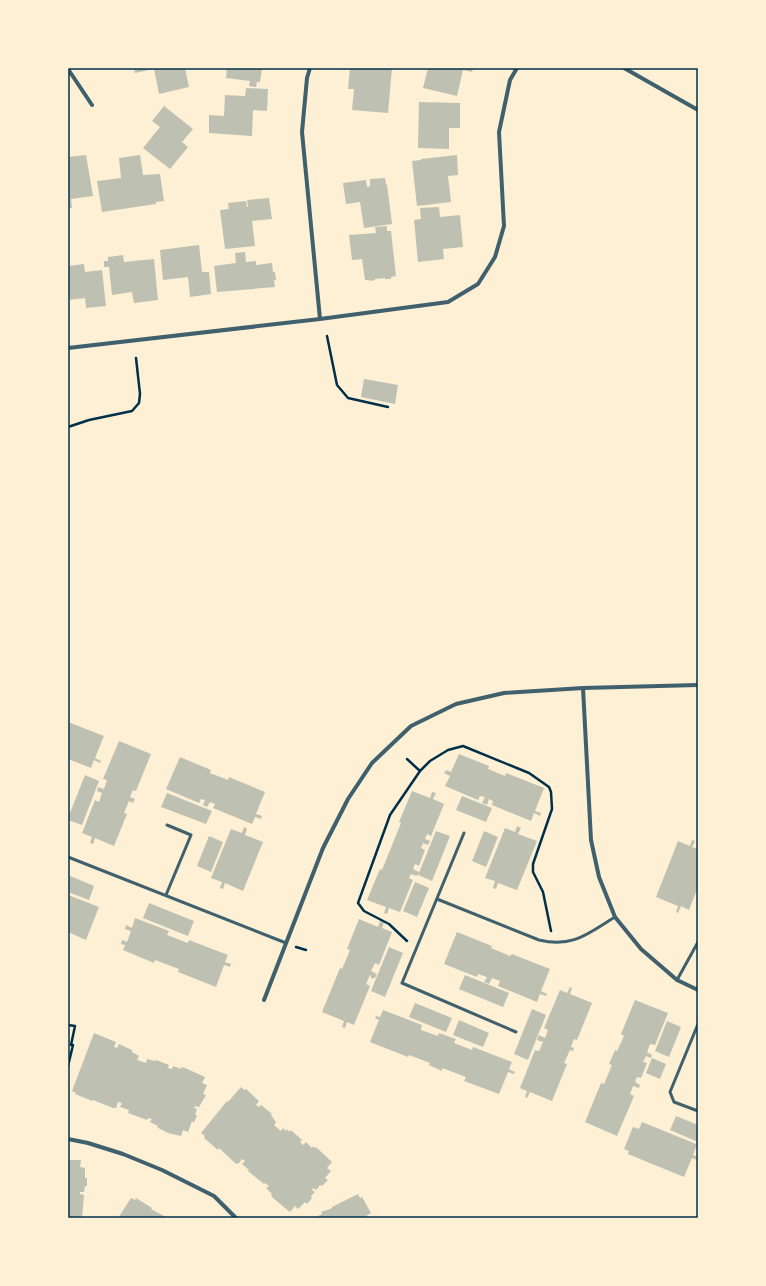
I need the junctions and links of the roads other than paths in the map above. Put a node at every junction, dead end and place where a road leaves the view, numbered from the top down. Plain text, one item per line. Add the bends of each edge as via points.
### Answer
1 (310, 68) edge
2 (516, 68) edge
3 (624, 68) edge
4 (68, 69) edge
5 (92, 106) dead end
6 (698, 110) edge
7 (320, 319) junction
8 (68, 348) edge
9 (698, 685) edge
10 (583, 688) junction
11 (167, 825) dead end
12 (464, 833) dead end
13 (68, 857) edge
14 (166, 895) junction
15 (437, 898) junction
16 (615, 917) junction
17 (698, 942) edge
18 (286, 943) junction
19 (677, 980) junction
20 (698, 990) edge
21 (264, 1000) dead end
22 (698, 1024) edge
23 (516, 1032) dead end
24 (698, 1111) edge
25 (68, 1138) edge
26 (236, 1218) edge

1 - 7 street via 302,132
2 - 7 street via 510,80 499,132 504,226 495,258 478,284 448,302
3 - 6 street
4 - 5 street
7 - 8 street
9 - 10 street
10 - 16 street via 591,840 599,877
10 - 18 street via 504,693 456,704 410,726 372,763 348,799 323,848
11 - 14 lane via 191,835
12 - 15 lane
13 - 14 lane
14 - 18 lane
15 - 16 lane via 539,940 553,943 582,937
15 - 23 lane via 402,983
16 - 19 street via 641,949
17 - 19 lane
18 - 21 street
19 - 20 street
22 - 24 lane via 670,1092 674,1102
25 - 26 street via 123,1154 162,1170 214,1196

